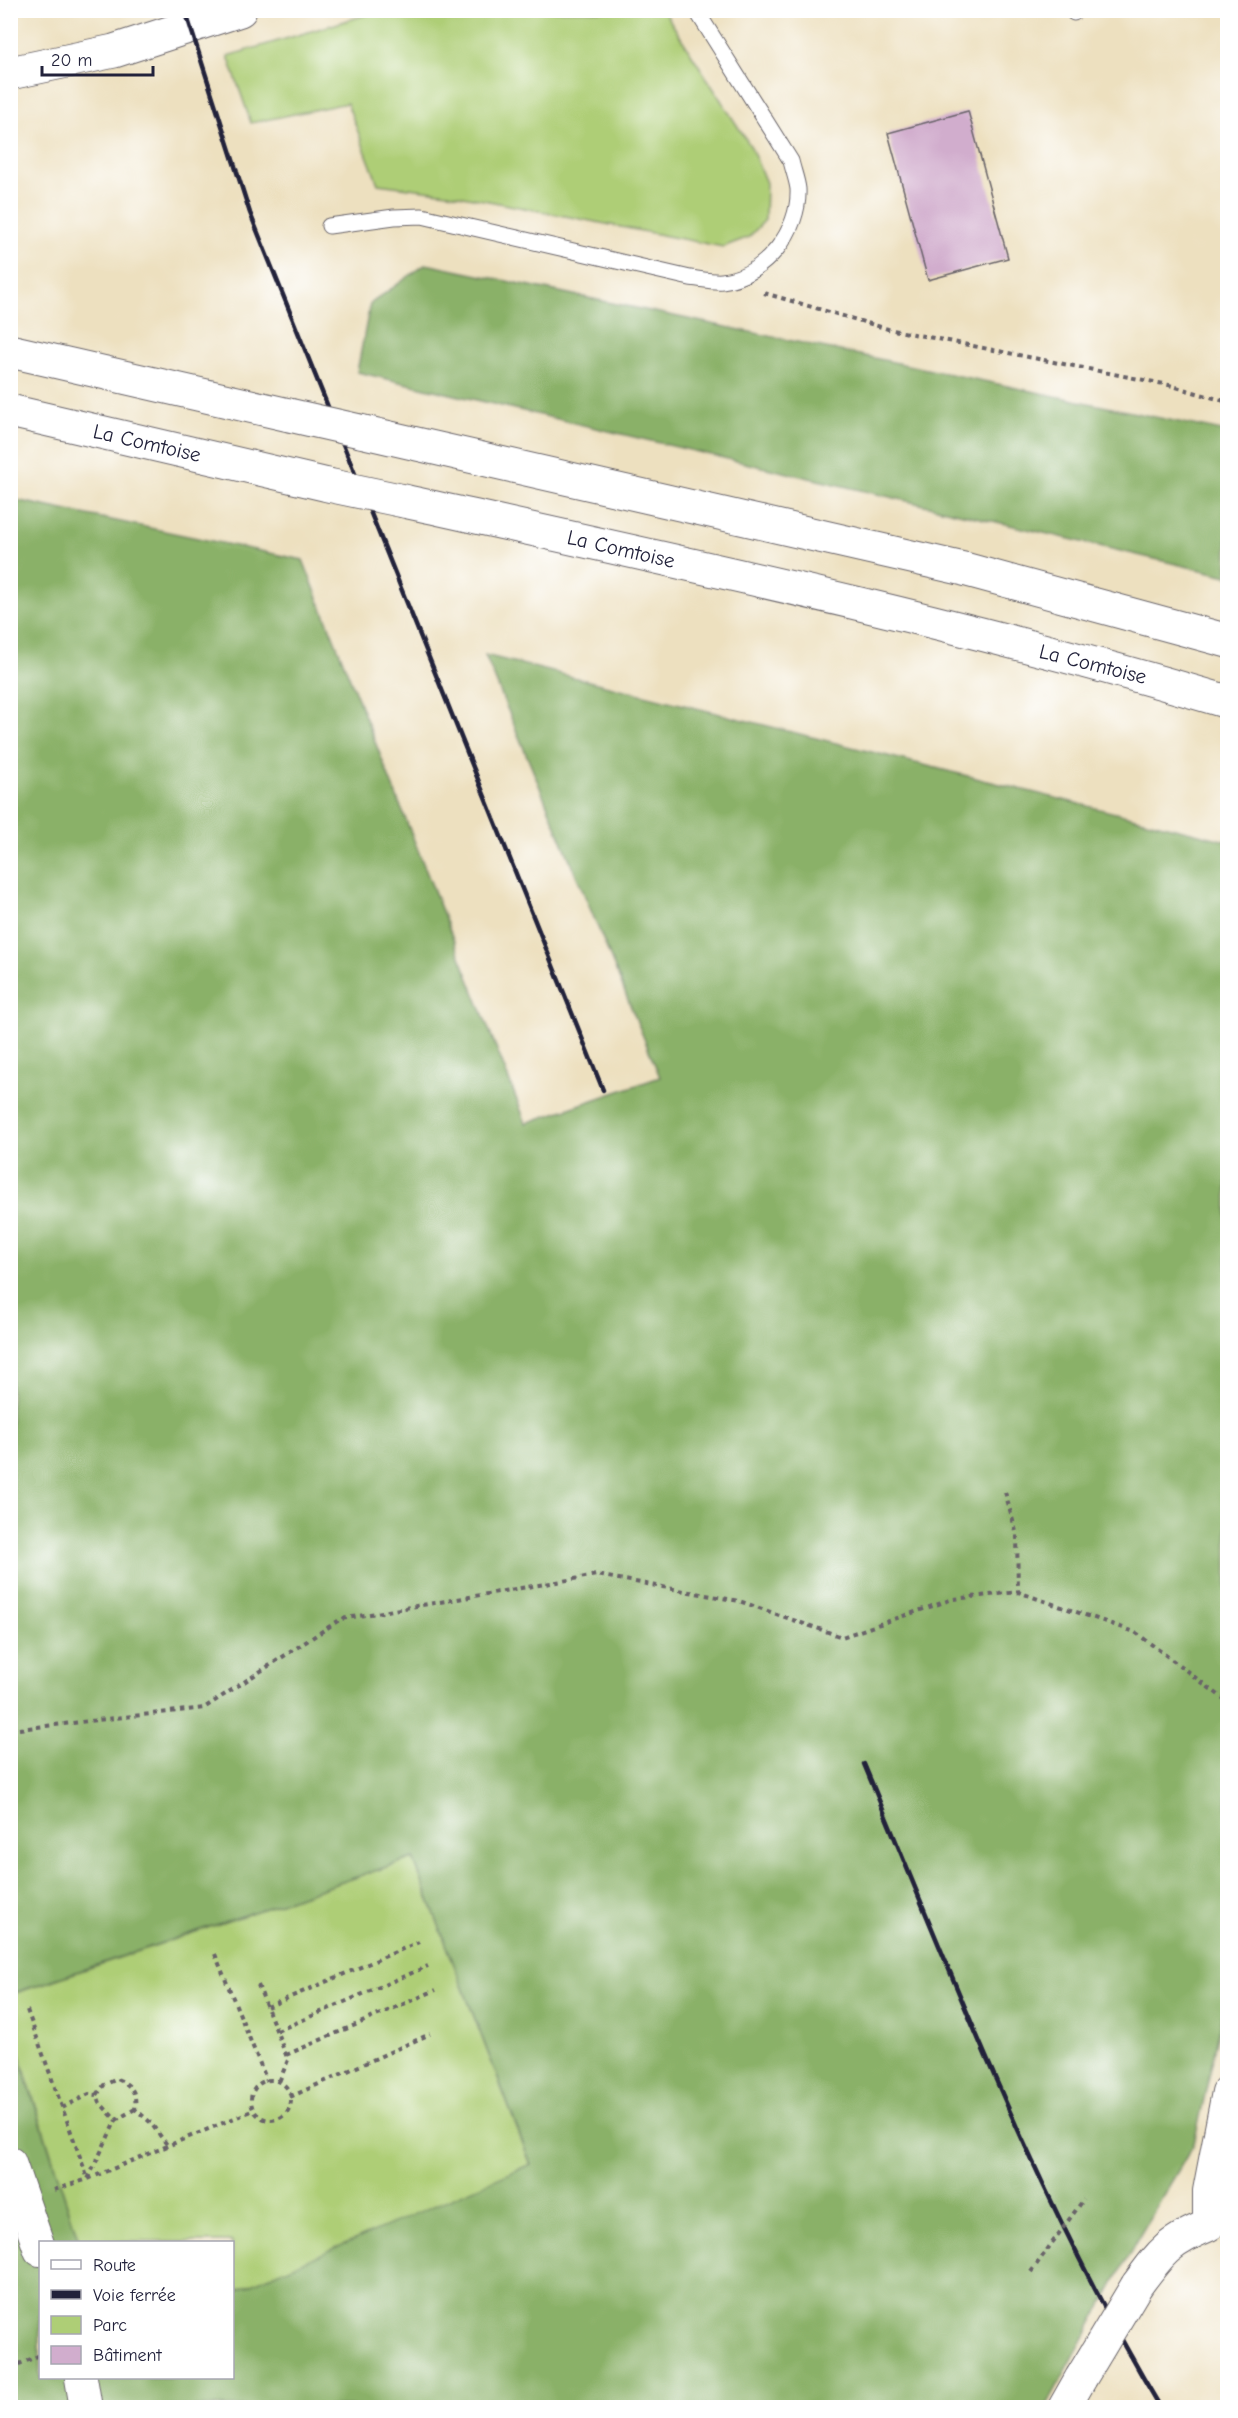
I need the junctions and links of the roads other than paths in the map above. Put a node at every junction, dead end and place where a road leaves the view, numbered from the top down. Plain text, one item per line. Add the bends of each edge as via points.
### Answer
1 (240, 10) edge
2 (696, 10) edge
3 (10, 73) edge
4 (329, 226) dead end
5 (10, 351) edge
6 (10, 411) edge
7 (1227, 641) edge
8 (1227, 702) edge
9 (1227, 2092) edge
10 (10, 2163) edge
11 (1218, 2229) edge
12 (39, 2247) edge
13 (81, 2379) edge
14 (86, 2408) edge
15 (1064, 2408) edge

1 - 3 main road via 114,51
2 - 4 lane via 791,161 798,188 790,226 781,245 766,262 751,271 722,281 690,278 422,216
5 - 7 main road, bridge via 964,568
6 - 8 main road, La Comtoise, bridge via 953,628
9 - 11 street via 1209,2191
10 - 12 street
11 - 15 street, bridge via 1186,2235 1163,2249 1137,2285
13 - 14 street

